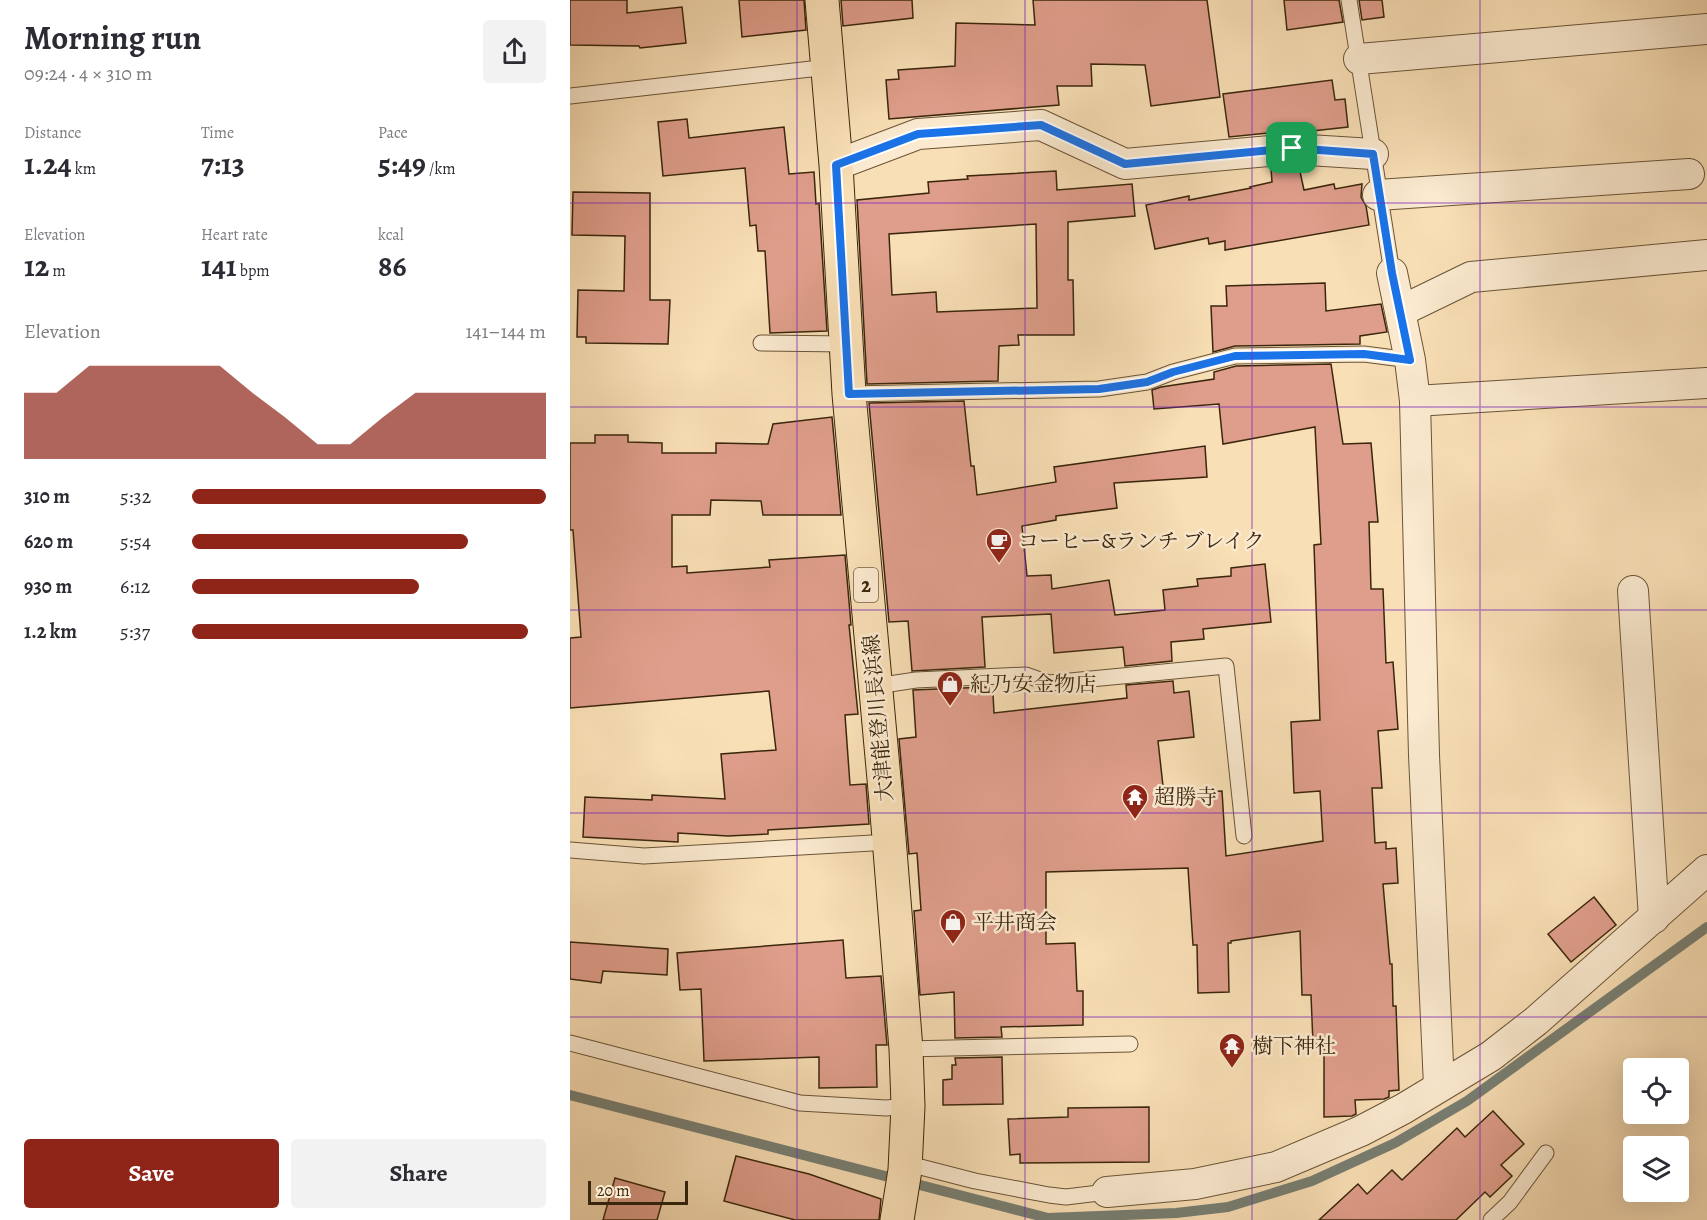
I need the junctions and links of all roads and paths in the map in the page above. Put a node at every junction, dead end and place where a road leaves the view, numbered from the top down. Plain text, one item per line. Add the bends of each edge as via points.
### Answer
1 (822, 0) edge
2 (1349, 0) edge
3 (1707, 29) edge
4 (1359, 59) junction
5 (829, 67) junction
6 (570, 96) edge
7 (1373, 154) junction
8 (836, 165) junction
9 (1689, 174) dead end
10 (1378, 195) junction
11 (1707, 255) edge
12 (1392, 273) joint
13 (1401, 310) junction
14 (761, 343) dead end
15 (846, 344) junction
16 (1410, 360) junction
17 (1707, 383) edge
18 (849, 394) junction
19 (1415, 402) junction
20 (1633, 591) dead end
21 (876, 686) junction
22 (1244, 836) dead end
23 (890, 842) junction
24 (570, 850) edge
25 (1707, 870) edge
26 (1654, 918) junction
27 (570, 1043) edge
28 (1130, 1044) dead end
29 (906, 1050) junction
30 (1439, 1086) junction
31 (908, 1106) junction
32 (1546, 1153) dead end
33 (902, 1187) edge
34 (1107, 1192) joint
35 (1491, 1220) edge

1 - 5 main road, 大津能登川長浜線 / 2
2 - 4 lane
3 - 4 street
4 - 7 lane
5 - 6 lane
5 - 8 main road, 大津能登川長浜線 / 2
7 - 8 street via 1292,148 1125,164 1041,125 918,134
7 - 10 lane
8 - 15 main road, 大津能登川長浜線 / 2
9 - 10 street
10 - 12 lane
11 - 13 street via 1471,277
12 - 13 street
13 - 16 street
14 - 15 lane
15 - 18 main road, 大津能登川長浜線 / 2
16 - 18 lane via 1364,354 1235,356 1147,382 1099,389
16 - 19 street
17 - 19 street
18 - 21 main road, 大津能登川長浜線 / 2
19 - 30 street
20 - 26 street
21 - 22 lane via 916,680 1026,675 1049,683 1226,666
21 - 23 main road, 大津能登川長浜線 / 2
23 - 24 lane via 644,856
23 - 29 main road, 大津能登川長浜線 / 2
25 - 26 street
26 - 30 street via 1536,1021 1491,1056
27 - 31 lane via 800,1103
28 - 29 lane
29 - 31 main road, 大津能登川長浜線 / 2
30 - 34 street via 1361,1131 1276,1167 1195,1184
31 - 33 main road, 大津能登川長浜線 / 2
32 - 35 lane via 1510,1202
33 - 34 lane via 975,1180 1066,1197

